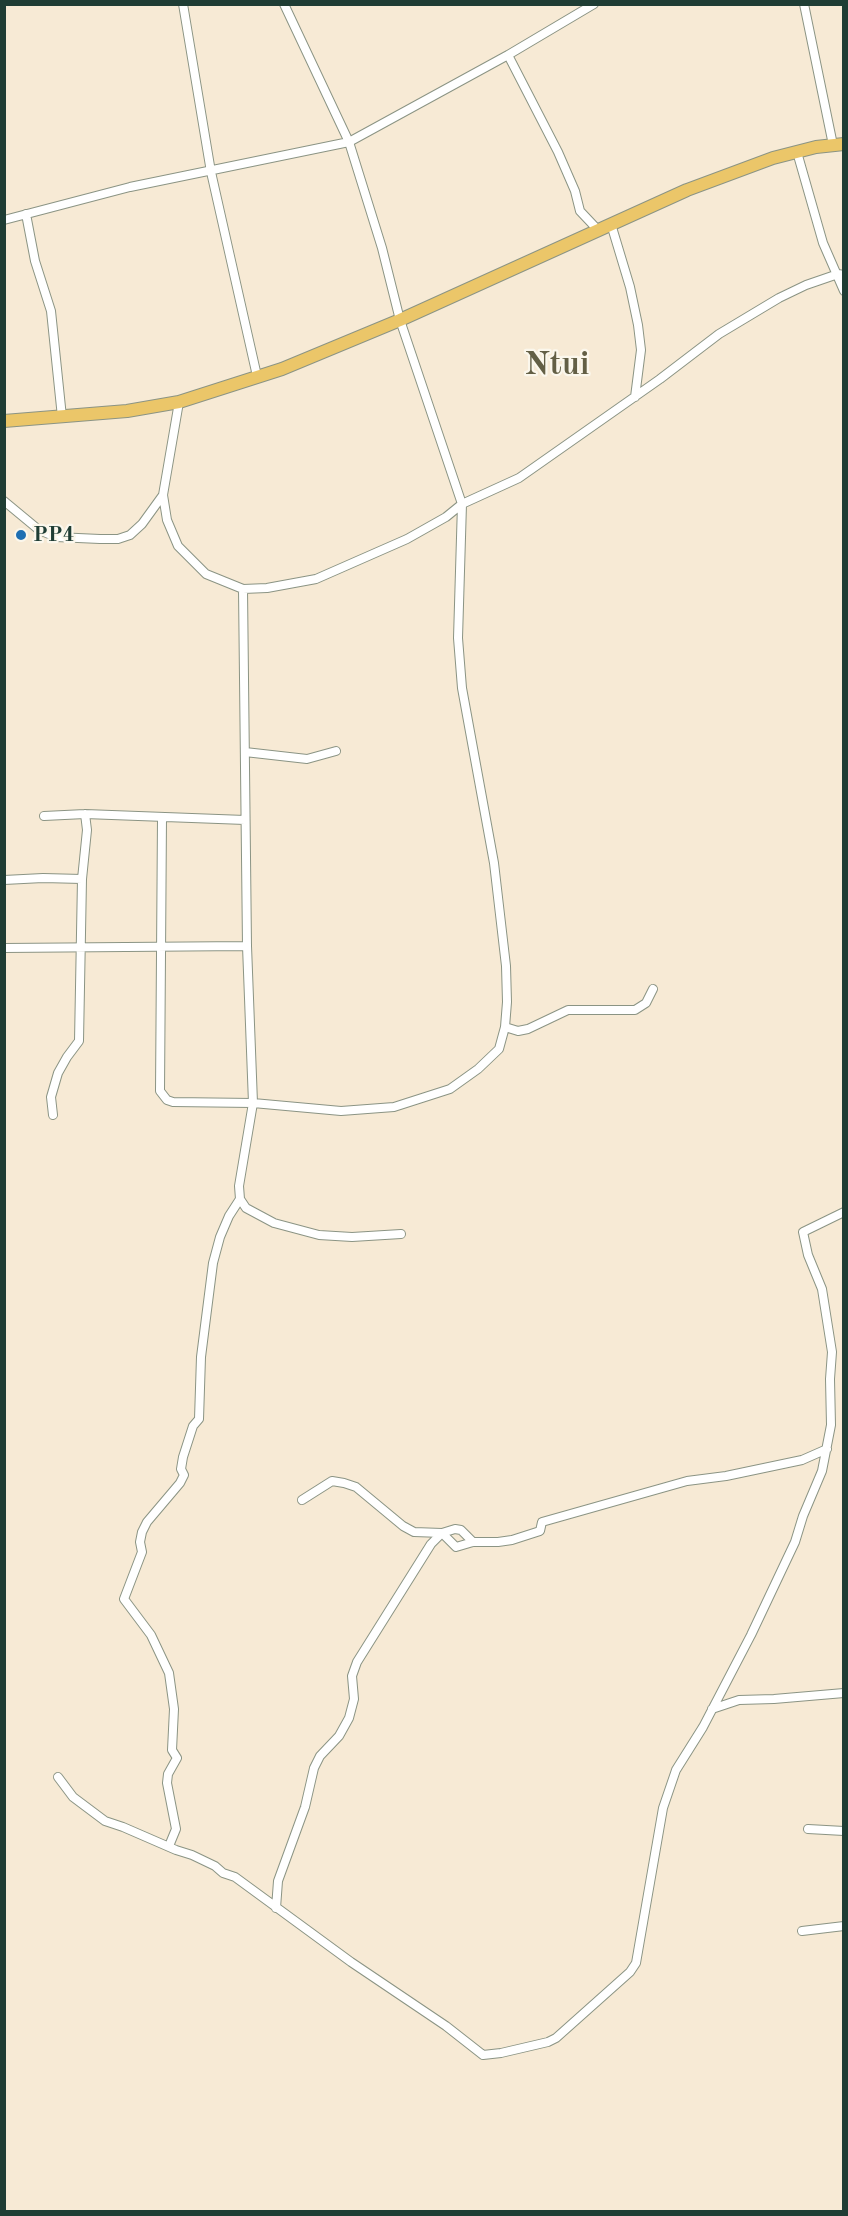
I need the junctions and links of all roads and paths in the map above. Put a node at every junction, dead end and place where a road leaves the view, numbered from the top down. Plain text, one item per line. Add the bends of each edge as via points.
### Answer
1 (183, 4) edge
2 (284, 4) edge
3 (594, 4) edge
4 (804, 4) edge
5 (508, 56) junction
6 (349, 142) junction
7 (838, 144) edge
8 (797, 152) junction
9 (211, 172) junction
10 (27, 214) junction
11 (4, 220) edge
12 (611, 224) junction
13 (597, 229) junction
14 (841, 275) edge
15 (843, 291) edge
16 (400, 320) junction
17 (257, 376) junction
18 (635, 397) junction
19 (179, 402) junction
20 (62, 417) junction
21 (4, 421) edge
22 (163, 495) junction
23 (4, 501) edge
24 (462, 504) junction
25 (243, 589) junction
26 (336, 751) dead end
27 (245, 752) junction
28 (89, 814) junction
29 (44, 816) dead end
30 (162, 818) junction
31 (245, 820) junction
32 (82, 879) junction
33 (4, 880) edge
34 (161, 946) junction
35 (247, 946) junction
36 (80, 947) junction
37 (4, 948) edge
38 (653, 989) dead end
39 (505, 1027) junction
40 (253, 1104) junction
41 (53, 1115) dead end
42 (240, 1199) junction
43 (843, 1212) edge
44 (401, 1234) dead end
45 (827, 1449) junction
46 (302, 1500) dead end
47 (442, 1533) junction
48 (473, 1542) junction
49 (843, 1693) edge
50 (712, 1709) junction
51 (58, 1777) dead end
52 (808, 1829) dead end
53 (843, 1832) edge
54 (169, 1846) junction
55 (276, 1908) junction
56 (843, 1926) edge
57 (802, 1931) dead end

1 - 9 street
2 - 6 street
3 - 5 street
4 - 7 street
5 - 6 street
5 - 13 street via 562,162 580,211
6 - 9 street
6 - 16 street
7 - 8 highway
8 - 12 highway via 754,164
8 - 14 street via 823,243
9 - 10 street via 104,193
9 - 17 street
10 - 11 street
10 - 20 street via 35,261 51,311
12 - 13 highway
12 - 18 street via 638,325 640,350
13 - 16 highway
14 - 15 street
14 - 18 street via 807,285 745,318
16 - 17 highway
16 - 24 street
17 - 19 highway
18 - 24 street via 519,478
19 - 20 highway
19 - 22 street
20 - 21 highway
22 - 23 street via 142,524 118,539 56,537 39,530
22 - 25 street via 178,546 206,574
24 - 25 street via 407,539 326,576
24 - 39 street via 458,638 462,688 501,918 506,966
25 - 27 street
26 - 27 street via 307,759
27 - 31 street
28 - 29 street
28 - 30 street
28 - 32 street
30 - 31 street
30 - 34 street
31 - 35 street
32 - 33 street
32 - 36 street
34 - 35 street
34 - 36 street
34 - 40 street via 162,1096 173,1102
35 - 40 street
36 - 37 street
36 - 41 street via 80,1041 58,1073 51,1097
38 - 39 street via 646,1003 635,1010 568,1010 528,1029
39 - 40 street via 499,1049 478,1069 450,1089 422,1100 394,1107 341,1111
40 - 42 street
42 - 44 street via 246,1208 274,1223 319,1235
42 - 54 street via 220,1237 213,1263 201,1357 200,1419 193,1426 183,1457 184,1475 142,1532 142,1552 124,1599 151,1635 169,1674 174,1709 172,1750 177,1758 167,1783 176,1829
43 - 45 street via 803,1232 822,1289 832,1352
45 - 48 street via 802,1460 687,1481 542,1522 540,1531 512,1540
45 - 50 street via 795,1542
46 - 47 street via 332,1481 344,1483 356,1487 414,1532
47 - 48 street via 461,1530
47 - 48 street via 456,1547
47 - 55 street via 431,1544 357,1662 349,1718 314,1768 305,1807 278,1881
49 - 50 street via 739,1700
50 - 55 street via 676,1770 663,1808 636,1963 548,2042 483,2055
51 - 54 street via 73,1797 105,1821
52 - 53 street
54 - 55 street via 229,1874
56 - 57 street

